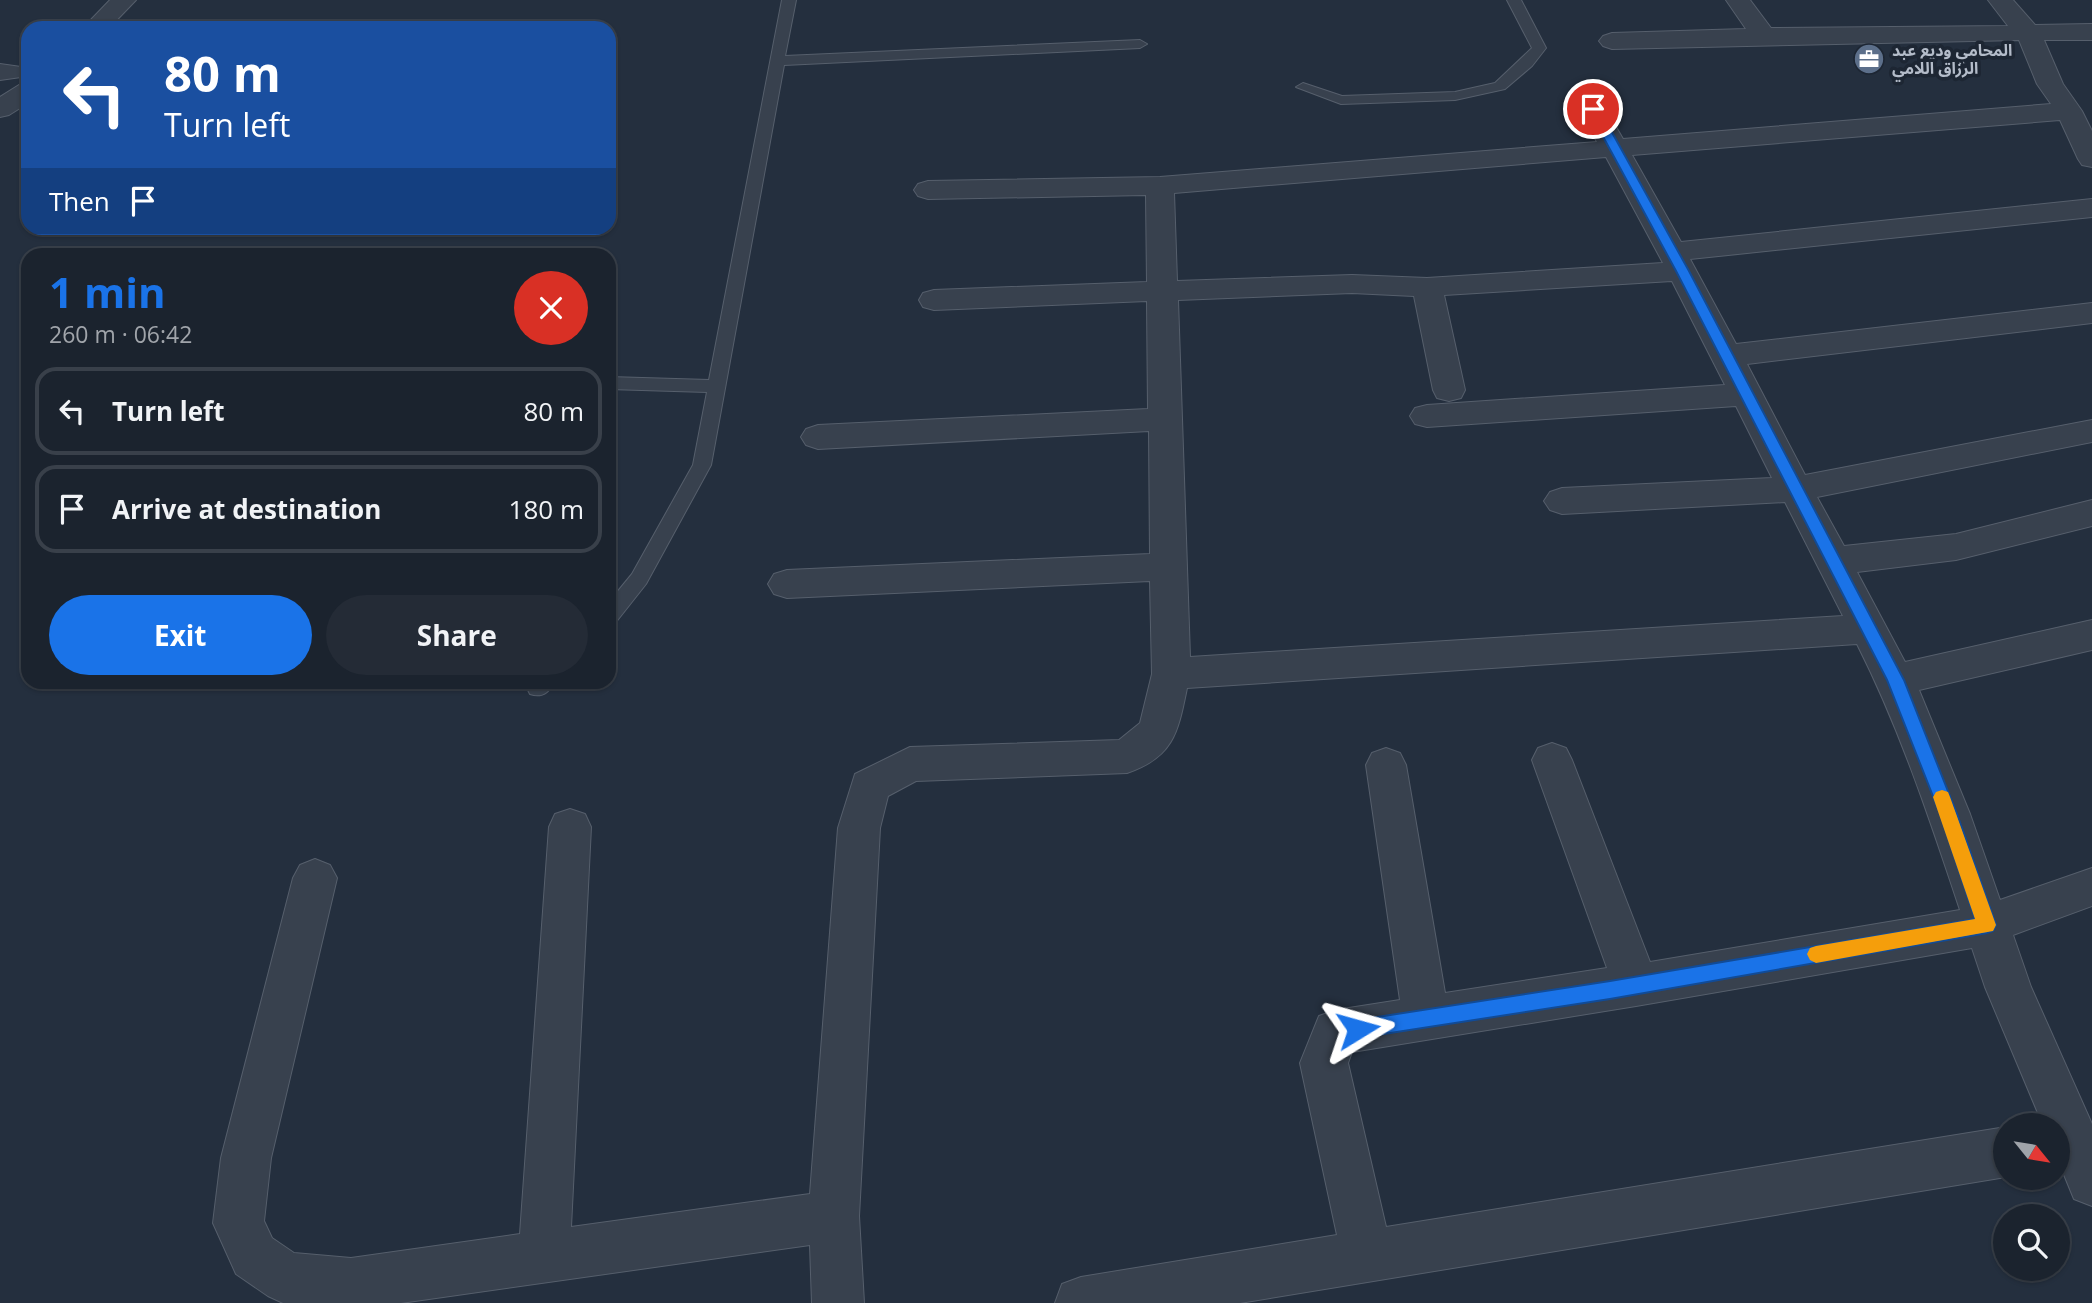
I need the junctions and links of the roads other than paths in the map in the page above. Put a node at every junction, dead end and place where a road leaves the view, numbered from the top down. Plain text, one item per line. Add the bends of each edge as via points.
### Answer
1 (124, 0) edge
2 (789, 0) edge
3 (1514, 0) edge
4 (1738, 0) edge
5 (2000, 0) edge
6 (102, 21) edge
7 (2092, 32) edge
8 (2028, 33) junction
9 (1763, 36) junction
10 (1612, 41) dead end
11 (1140, 44) dead end
12 (778, 61) junction
13 (13, 78) edge
14 (1303, 87) dead end
15 (0, 109) edge
16 (1593, 109) dead end
17 (2080, 125) edge
18 (1615, 148) junction
19 (2092, 159) edge
20 (1160, 186) junction
21 (929, 190) dead end
22 (2092, 208) edge
23 (1677, 261) junction
24 (1427, 287) junction
25 (1163, 292) junction
26 (934, 300) dead end
27 (2092, 313) edge
28 (1726, 356) junction
29 (616, 383) edge
30 (716, 386) junction
31 (1449, 390) dead end
32 (1746, 394) junction
33 (1427, 416) dead end
34 (1166, 419) junction
35 (2092, 431) edge
36 (818, 437) dead end
37 (1795, 489) junction
38 (1562, 501) dead end
39 (2092, 513) edge
40 (1833, 561) junction
41 (1170, 567) junction
42 (787, 584) dead end
43 (616, 607) edge
44 (1870, 629) junction
45 (2092, 635) edge
46 (1171, 674) junction
47 (1895, 680) junction
48 (1552, 760) dead end
49 (1386, 765) dead end
50 (570, 827) dead end
51 (315, 878) dead end
52 (2092, 887) edge
53 (1987, 925) junction
54 (1636, 985) junction
55 (1426, 1020) junction
56 (2079, 1150) edge
57 (1993, 1154) edge
58 (834, 1216) junction
59 (1367, 1256) junction
60 (544, 1258) junction
61 (838, 1303) edge
62 (1082, 1303) edge

1 - 6 street
2 - 12 lane
3 - 14 lane via 1539,48 1500,86 1455,96 1341,100
4 - 9 street
5 - 8 street
7 - 8 street
8 - 9 street
8 - 17 street via 2050,83
9 - 10 street
11 - 12 lane
12 - 30 lane
13 - 15 street
16 - 18 street
17 - 18 street
17 - 19 street
18 - 20 street
18 - 23 street
20 - 21 street
20 - 25 street
22 - 23 street
23 - 24 street
23 - 28 street
24 - 25 street via 1352,284
24 - 31 street
25 - 26 street
25 - 34 street
27 - 28 street
28 - 32 street
29 - 30 lane
30 - 43 lane via 702,465 639,579
32 - 33 street
32 - 37 street
34 - 36 street
34 - 41 street
35 - 37 street
37 - 38 street
37 - 40 street
39 - 40 street via 1956,547
40 - 44 street
41 - 42 street
41 - 46 street
44 - 46 street
44 - 47 street
45 - 47 street
46 - 58 street via 1158,732 1127,756 910,764 870,786 859,828
47 - 53 street
48 - 54 street
49 - 55 street
50 - 60 street
51 - 60 street via 246,1158 238,1223 254,1256 286,1278 351,1284
52 - 53 street
53 - 54 street
53 - 56 street via 2008,987
54 - 55 street
55 - 59 street via 1336,1032 1324,1063
57 - 59 street
58 - 60 street
58 - 61 street
59 - 62 street

